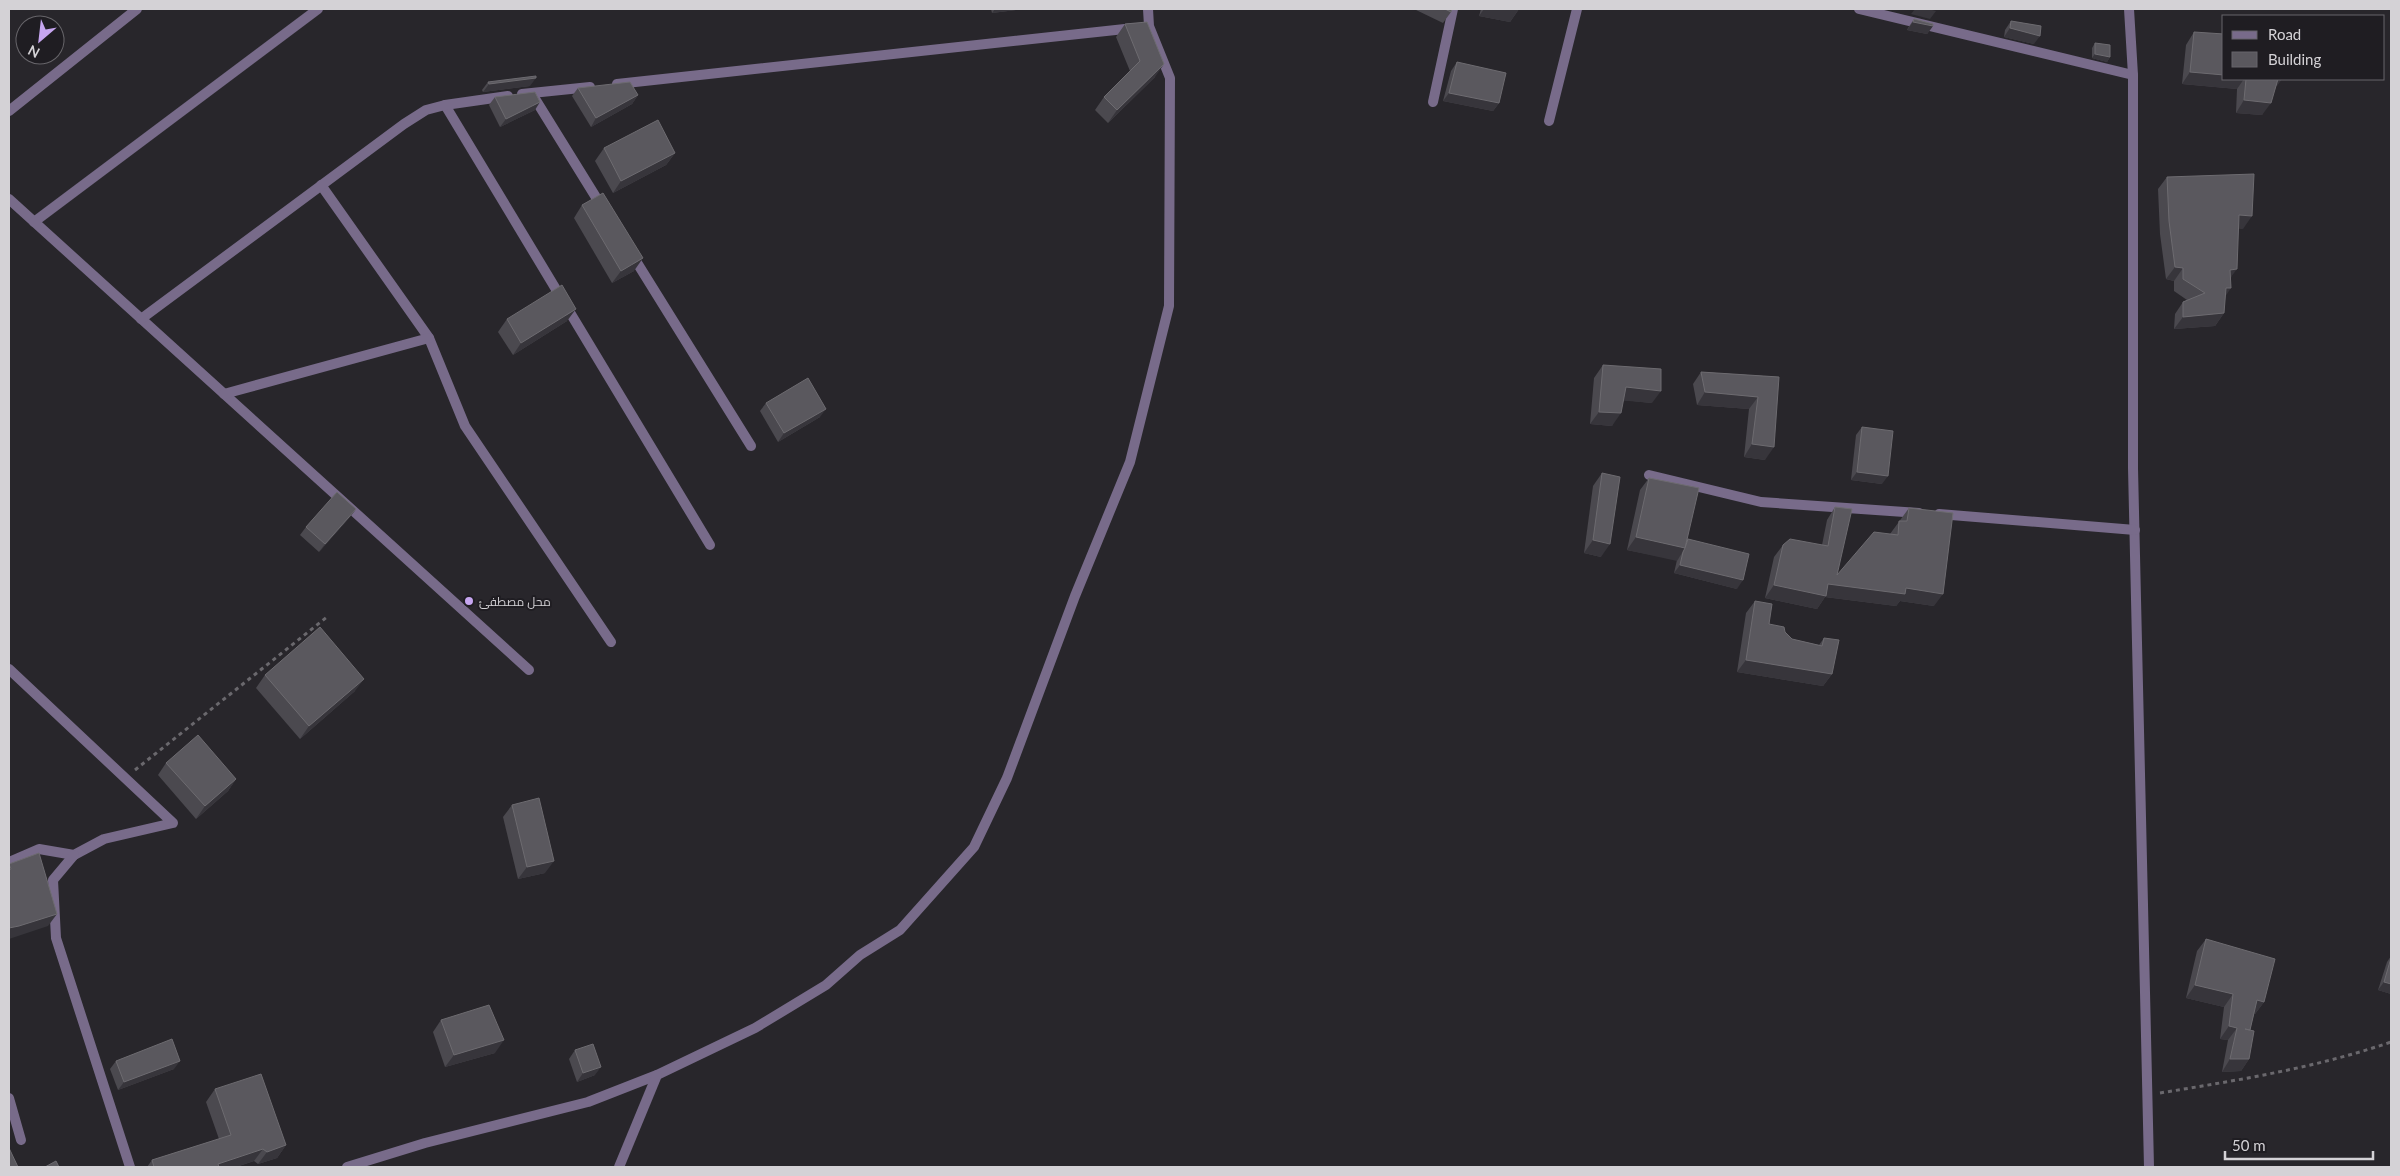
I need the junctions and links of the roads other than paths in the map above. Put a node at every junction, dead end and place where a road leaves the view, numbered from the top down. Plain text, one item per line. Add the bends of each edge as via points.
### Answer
1 (137, 9) edge
2 (318, 9) edge
3 (1148, 9) edge
4 (1454, 9) edge
5 (1577, 9) edge
6 (1859, 9) edge
7 (2129, 9) edge
8 (1149, 26) junction
9 (2133, 75) junction
10 (532, 93) junction
11 (1433, 102) dead end
12 (444, 105) junction
13 (9, 111) edge
14 (1549, 121) dead end
15 (321, 185) junction
16 (9, 199) edge
17 (610, 219) edge
18 (34, 222) junction
19 (626, 244) edge
20 (142, 319) junction
21 (429, 338) junction
22 (224, 394) junction
23 (751, 446) dead end
24 (1649, 475) dead end
25 (2135, 530) junction
26 (710, 545) dead end
27 (611, 642) dead end
28 (9, 669) edge
29 (529, 670) dead end
30 (74, 855) junction
31 (9, 862) edge
32 (657, 1075) junction
33 (9, 1098) edge
34 (21, 1140) dead end
35 (130, 1167) edge
36 (347, 1167) edge
37 (619, 1167) edge
38 (2149, 1167) edge

1 - 13 street
2 - 18 street
3 - 8 street
4 - 11 street
5 - 14 street
6 - 9 street
7 - 9 street
8 - 10 street
8 - 32 street via 1170,78 1169,306 1130,462 999,795 974,847 900,930 860,955 826,985 755,1028
9 - 25 street
10 - 12 street
10 - 17 street
12 - 15 street via 426,110 404,124
12 - 26 street
15 - 20 street
15 - 21 street
16 - 18 street
18 - 20 street
19 - 23 street
20 - 22 street
21 - 22 street
21 - 27 street via 465,426
22 - 29 street
24 - 25 street via 1761,502
25 - 38 street
28 - 30 street via 173,824 104,840
30 - 31 street via 39,849
30 - 35 street via 52,880 56,938
32 - 36 street via 588,1102 425,1143
32 - 37 street
33 - 34 street

